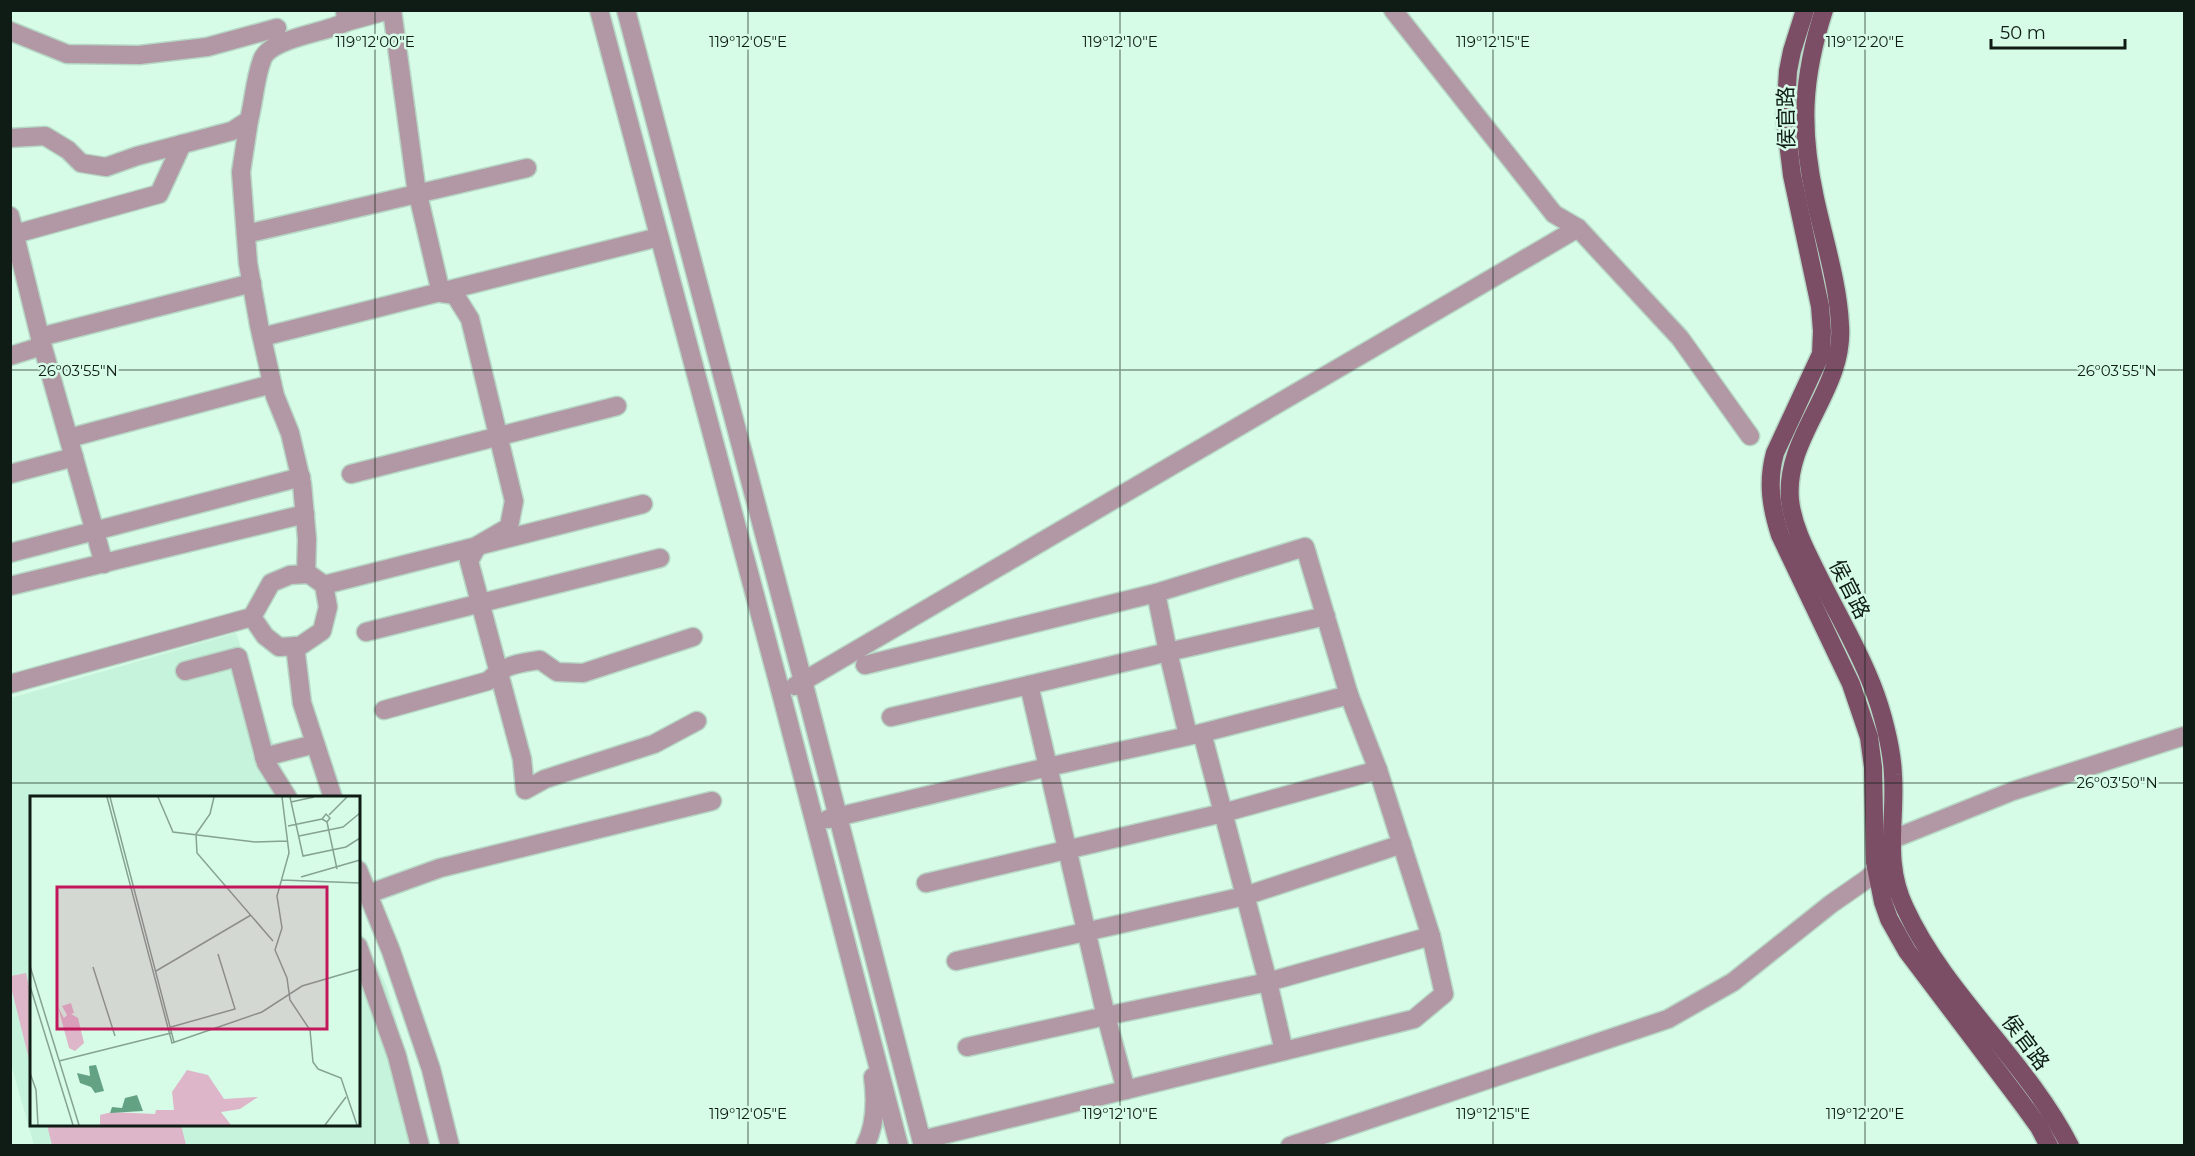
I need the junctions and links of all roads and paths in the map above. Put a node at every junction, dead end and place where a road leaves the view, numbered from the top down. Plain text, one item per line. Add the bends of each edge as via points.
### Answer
1 (390, 10) edge
2 (599, 10) edge
3 (626, 10) edge
4 (1393, 10) edge
5 (1805, 10) edge
6 (1824, 10) edge
7 (346, 16) edge
8 (276, 27) edge
9 (10, 31) edge
10 (249, 120) junction
11 (10, 138) edge
12 (182, 144) junction
13 (527, 168) dead end
14 (418, 194) junction
15 (10, 216) edge
16 (1578, 228) junction
17 (246, 234) junction
18 (659, 237) junction
19 (14, 238) edge
20 (252, 283) junction
21 (441, 293) junction
22 (262, 337) junction
23 (41, 341) junction
24 (10, 356) edge
25 (272, 384) junction
26 (617, 406) dead end
27 (498, 436) junction
28 (1750, 436) dead end
29 (69, 438) junction
30 (74, 457) junction
31 (10, 474) edge
32 (351, 474) dead end
33 (301, 477) junction
34 (643, 504) dead end
35 (305, 514) junction
36 (95, 531) junction
37 (477, 547) junction
38 (10, 553) edge
39 (660, 558) dead end
40 (104, 564) junction
41 (306, 574) junction
42 (324, 585) junction
43 (10, 586) edge
44 (1156, 593) junction
45 (480, 603) junction
46 (1326, 616) junction
47 (252, 617) junction
48 (366, 632) dead end
49 (693, 637) dead end
50 (295, 646) junction
51 (1168, 652) junction
52 (865, 665) dead end
53 (499, 670) junction
54 (186, 671) dead end
55 (803, 681) junction
56 (10, 684) edge
57 (1029, 685) junction
58 (782, 693) junction
59 (1349, 694) junction
60 (384, 710) dead end
61 (891, 717) dead end
62 (698, 721) dead end
63 (1195, 734) junction
64 (2184, 736) edge
65 (315, 744) junction
66 (264, 758) junction
67 (1048, 767) junction
68 (1378, 770) junction
69 (287, 796) edge
70 (332, 796) edge
71 (712, 801) dead end
72 (1223, 813) junction
73 (838, 817) junction
74 (814, 823) junction
75 (1891, 842) junction
76 (1402, 844) junction
77 (1068, 850) junction
78 (1876, 870) junction
79 (360, 875) edge
80 (926, 883) dead end
81 (368, 894) junction
82 (1245, 896) junction
83 (1087, 932) junction
84 (1431, 936) junction
85 (360, 951) edge
86 (956, 961) dead end
87 (401, 979) junction
88 (1268, 982) junction
89 (375, 989) junction
90 (1106, 1016) junction
91 (867, 1022) junction
92 (967, 1047) dead end
93 (1284, 1051) junction
94 (1126, 1090) junction
95 (922, 1143) edge
96 (420, 1146) edge
97 (450, 1146) edge
98 (865, 1146) edge
99 (899, 1146) edge
100 (1290, 1146) edge
101 (2049, 1146) edge
102 (2070, 1146) edge

1 - 7 street
1 - 14 street
2 - 18 street
3 - 55 street
4 - 16 street via 1554,214
5 - 78 main road, 侯官路 via 1788,71 1785,118 1792,175 1820,306 1821,354 1775,453 1770,486 1780,535 1851,684 1869,737
6 - 75 main road, 侯官路 via 1809,64 1804,115 1814,194 1841,326 1840,354 1793,462 1790,500 1806,552 1872,685 1893,771
7 - 8 street via 335,28
8 - 9 street via 207,46 139,55 67,54
8 - 10 street via 262,57
10 - 12 street via 232,132
10 - 17 street via 241,172
11 - 12 street via 45,136 81,163 106,167
12 - 19 street via 159,194
13 - 14 street
14 - 17 street
14 - 21 street
15 - 19 street
16 - 28 street via 1680,338
16 - 55 street
17 - 20 street
18 - 21 street
18 - 58 street
19 - 23 street
20 - 22 street
20 - 23 street
21 - 22 street
21 - 27 street via 455,295 470,319
22 - 25 street
23 - 24 street
23 - 29 street
25 - 29 street
25 - 33 street
26 - 27 street
27 - 32 street
27 - 37 street via 514,501 510,527
29 - 30 street
30 - 31 street
30 - 36 street
33 - 35 street
33 - 36 street
34 - 37 street
35 - 40 street
35 - 41 street
36 - 38 street
36 - 40 street
37 - 42 street
37 - 45 street via 469,561
39 - 45 street
40 - 43 street
41 - 42 street
41 - 47 street via 290,574 271,583
42 - 50 street via 328,607 322,631
44 - 46 street via 1305,547
44 - 51 street
44 - 52 street
45 - 48 street
45 - 53 street
46 - 51 street
46 - 59 street
47 - 50 street via 265,636 279,647
47 - 56 street
49 - 53 street via 583,673 557,672 540,660
50 - 65 street via 302,704
51 - 57 street
51 - 63 street
53 - 60 street via 488,681
53 - 62 street via 522,759 525,790 545,778 654,744
54 - 66 street via 238,657
55 - 58 street
55 - 73 street
57 - 61 street
57 - 67 street
58 - 74 street
59 - 63 street
59 - 68 street
63 - 67 street
63 - 72 street
64 - 75 street via 2013,791
65 - 66 street
65 - 70 street
66 - 69 street
67 - 73 street
67 - 77 street
68 - 72 street
68 - 76 street
71 - 81 street via 440,868
72 - 77 street
72 - 82 street
73 - 74 street
73 - 95 street
74 - 91 street
75 - 78 street
75 - 102 main road, 侯官路 via 1895,883 1932,956 2047,1107
76 - 82 street
76 - 84 street
77 - 80 street
77 - 83 street
78 - 100 street via 1733,982 1668,1019
78 - 101 main road, 侯官路 via 1889,919 1907,951 2021,1102
79 - 81 street
81 - 87 street
82 - 83 street
82 - 88 street
83 - 86 street
83 - 90 street
84 - 88 street
84 - 93 street via 1444,994 1414,1019
85 - 89 street
87 - 89 street
87 - 97 street via 431,1069
88 - 90 street
88 - 93 street
89 - 96 street
90 - 92 street
90 - 94 street
91 - 98 street via 875,1093
91 - 99 street
93 - 94 street
94 - 95 street

